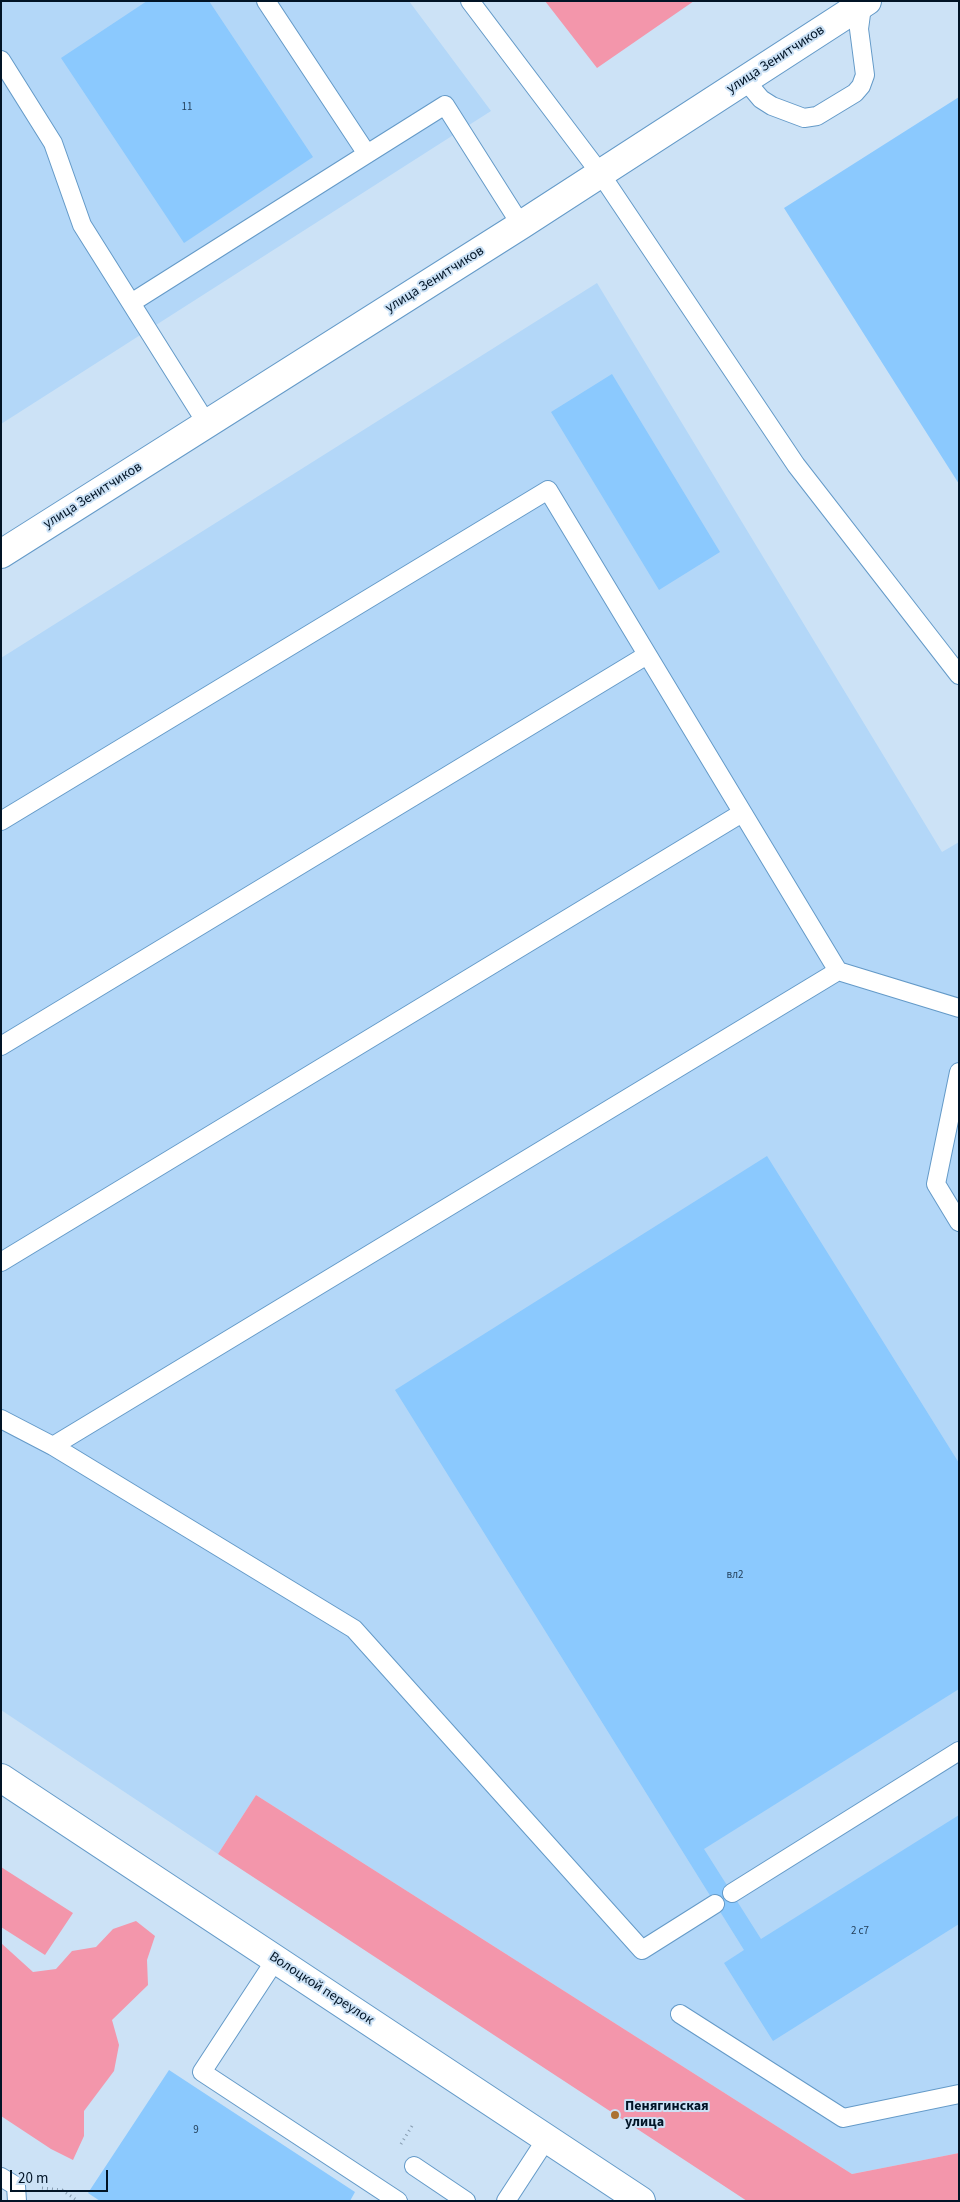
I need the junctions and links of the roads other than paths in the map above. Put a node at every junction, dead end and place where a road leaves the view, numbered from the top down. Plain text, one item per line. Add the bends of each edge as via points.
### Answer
1 (266, 1) edge
2 (470, 1) edge
3 (866, 1) edge
4 (1, 60) edge
5 (745, 80) junction
6 (367, 154) junction
7 (600, 173) junction
8 (521, 225) junction
9 (131, 303) junction
10 (207, 424) junction
11 (1, 554) edge
12 (647, 655) junction
13 (959, 674) edge
14 (742, 814) junction
15 (1, 821) edge
16 (838, 971) junction
17 (959, 1008) edge
18 (1, 1046) edge
19 (959, 1072) edge
20 (959, 1222) edge
21 (1, 1262) edge
22 (1, 1419) edge
23 (52, 1446) junction
24 (959, 1751) edge
25 (1, 1778) edge
26 (732, 1893) dead end
27 (715, 1904) dead end
28 (276, 1959) junction
29 (680, 2014) dead end
30 (959, 2094) edge
31 (547, 2138) junction
32 (414, 2166) dead end
33 (443, 2194) edge
34 (398, 2201) edge
35 (466, 2201) edge
36 (506, 2201) edge
37 (641, 2201) edge

1 - 6 lane
2 - 7 lane
3 - 5 street, улица Зенитчиков
3 - 5 lane via 859,29 865,75 854,93 817,116 804,118 761,99
4 - 9 lane via 53,143 82,224
5 - 7 street, улица Зенитчиков
6 - 8 lane via 445,105
6 - 9 lane
7 - 8 street, улица Зенитчиков
7 - 13 lane via 796,465
8 - 10 street, улица Зенитчиков
9 - 10 lane
10 - 11 street, улица Зенитчиков
12 - 14 lane
12 - 15 lane via 548,490
12 - 18 lane
14 - 16 lane
14 - 21 lane
16 - 17 lane
16 - 23 lane
19 - 20 lane via 936,1184
22 - 23 lane
23 - 27 lane via 354,1629 642,1950
24 - 26 lane
25 - 28 street, Волоцкой переулок
28 - 31 street, Волоцкой переулок
28 - 34 lane via 202,2072
29 - 30 lane via 843,2118
31 - 36 lane
31 - 37 street, Волоцкой переулок
32 - 33 lane
33 - 35 lane

